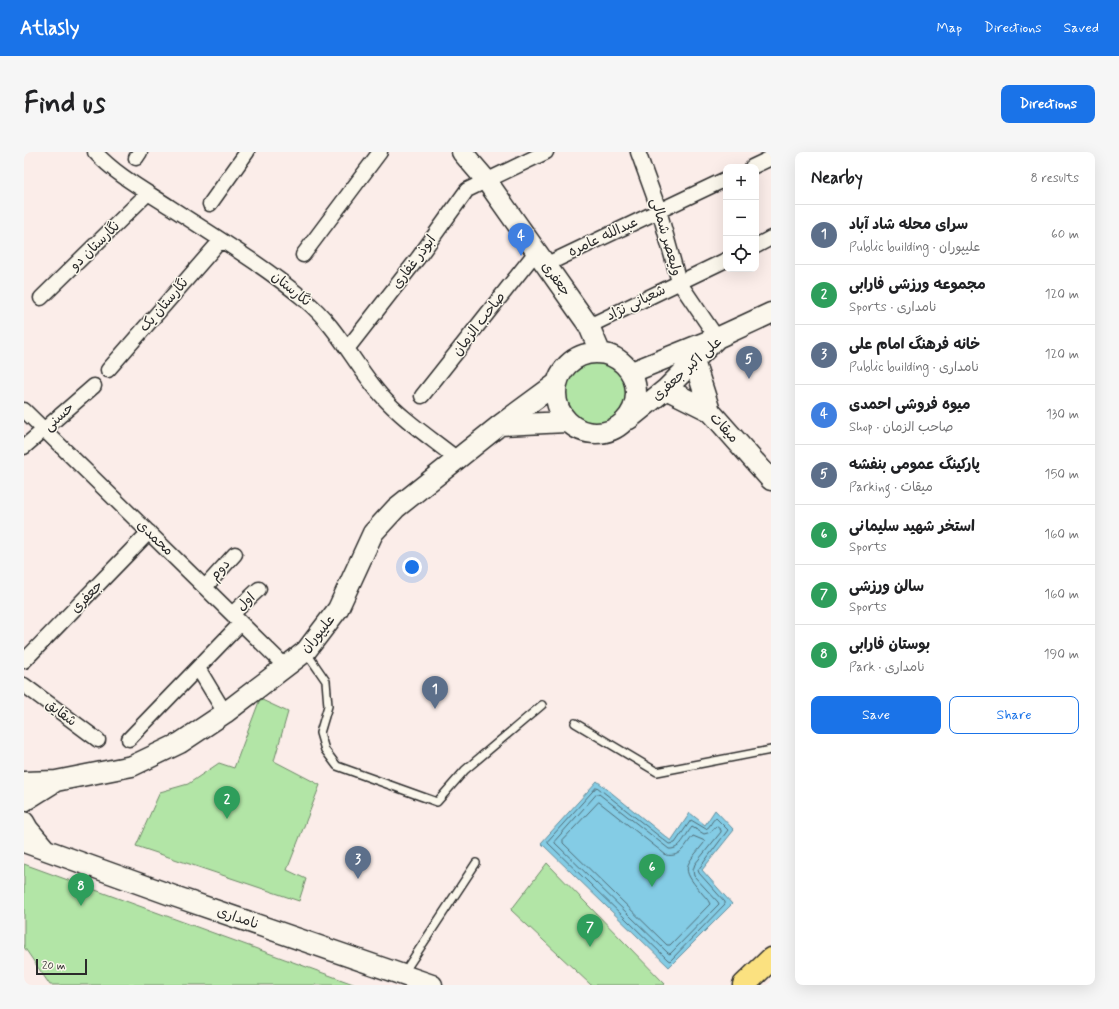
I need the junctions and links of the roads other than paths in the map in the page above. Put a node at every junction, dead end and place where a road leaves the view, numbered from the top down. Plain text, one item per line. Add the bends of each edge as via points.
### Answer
1 (94, 152) edge
2 (246, 152) edge
3 (380, 152) edge
4 (462, 152) edge
5 (546, 152) edge
6 (638, 152) edge
7 (771, 158) edge
8 (758, 164) edge
9 (486, 180) junction
10 (723, 180) edge
11 (148, 193) junction
12 (210, 204) dead end
13 (659, 210) junction
14 (771, 238) edge
15 (221, 240) junction
16 (759, 244) edge
17 (303, 255) dead end
18 (540, 258) junction
19 (723, 261) edge
20 (679, 282) junction
21 (41, 298) dead end
22 (771, 312) edge
23 (589, 326) junction
24 (717, 338) junction
25 (347, 349) junction
26 (600, 352) junction
27 (694, 361) junction
28 (108, 370) dead end
29 (632, 372) junction
30 (557, 383) junction
31 (94, 386) dead end
32 (666, 389) junction
33 (422, 396) dead end
34 (24, 410) edge
35 (710, 411) junction
36 (627, 420) junction
37 (567, 422) junction
38 (500, 425) junction
39 (44, 430) junction
40 (24, 447) edge
41 (457, 459) junction
42 (771, 480) edge
43 (149, 532) junction
44 (235, 554) dead end
45 (205, 587) junction
46 (259, 589) dead end
47 (237, 618) junction
48 (306, 651) junction
49 (24, 661) edge
50 (286, 667) junction
51 (198, 668) junction
52 (24, 685) edge
53 (542, 705) dead end
54 (225, 714) junction
55 (575, 723) dead end
56 (129, 739) dead end
57 (98, 740) dead end
58 (771, 750) edge
59 (56, 781) junction
60 (24, 782) edge
61 (24, 801) edge
62 (24, 822) edge
63 (24, 842) edge
64 (45, 849) junction
65 (476, 863) dead end
66 (771, 960) edge
67 (402, 974) junction
68 (432, 985) edge
69 (744, 985) edge

1 - 11 street, نگارستان via 117,172
2 - 12 street
3 - 17 street
4 - 9 street, جعفری
5 - 9 street, ابوذر غفاری
6 - 13 street, ولیعصر شمالی
7 - 8 street
9 - 18 street, جعفری
9 - 25 street, ابوذر غفاری via 467,190
10 - 13 street, عبدالله عامره
11 - 15 street, نگارستان
11 - 21 street, نگارستان دو
13 - 18 street, عبدالله عامره
13 - 20 street, ولیعصر شمالی
14 - 16 street
15 - 25 street, نگارستان via 307,301 325,319
15 - 28 street, نگارستان یک
18 - 23 street, جعفری
18 - 33 street, صاحب الزمان
19 - 20 street, شعبانی نژاد
20 - 23 street, شعبانی نژاد
20 - 24 street, ولیعصر شمالی
22 - 24 street, علی اکبر جعفری
23 - 26 street, جعفری
24 - 27 street, علی اکبر جعفری
24 - 29 street
25 - 41 street, نگارستان via 367,378 390,404
26 - 29 street via 623,362
26 - 30 street via 586,354 573,360 563,370
27 - 32 street, علی اکبر جعفری
27 - 35 street
29 - 36 street via 637,397 634,409
30 - 37 street via 559,411
30 - 38 street, علیپوران
31 - 39 street, حسنی
32 - 35 street, میقات
32 - 36 street, علی اکبر جعفری
34 - 39 street, محمدی
35 - 42 street, میقات
36 - 37 street via 617,429 598,434 578,430
37 - 38 street
38 - 41 street, علیپوران
39 - 40 street, حسنی
39 - 43 street, محمدی
41 - 48 street, علیپوران via 396,508 373,533 338,609
43 - 45 street, محمدی
43 - 49 street, جعفری
44 - 45 street, دوم
45 - 47 street, محمدی
46 - 47 street, اول
47 - 50 street, محمدی
47 - 51 street, اول
48 - 50 street, علیپوران
48 - 53 lane via 326,681 328,706 320,733 325,750 337,766 437,802 465,770
50 - 54 street, علیپوران
51 - 54 street
51 - 56 street, اول
52 - 57 street, شقایق
54 - 59 street, علیپوران via 180,743 132,766
55 - 58 lane via 657,772
59 - 60 street
59 - 61 street
62 - 64 street
63 - 64 street, نامداری
64 - 67 street, نامداری
65 - 67 lane
66 - 69 main road
67 - 68 street, نامداری

